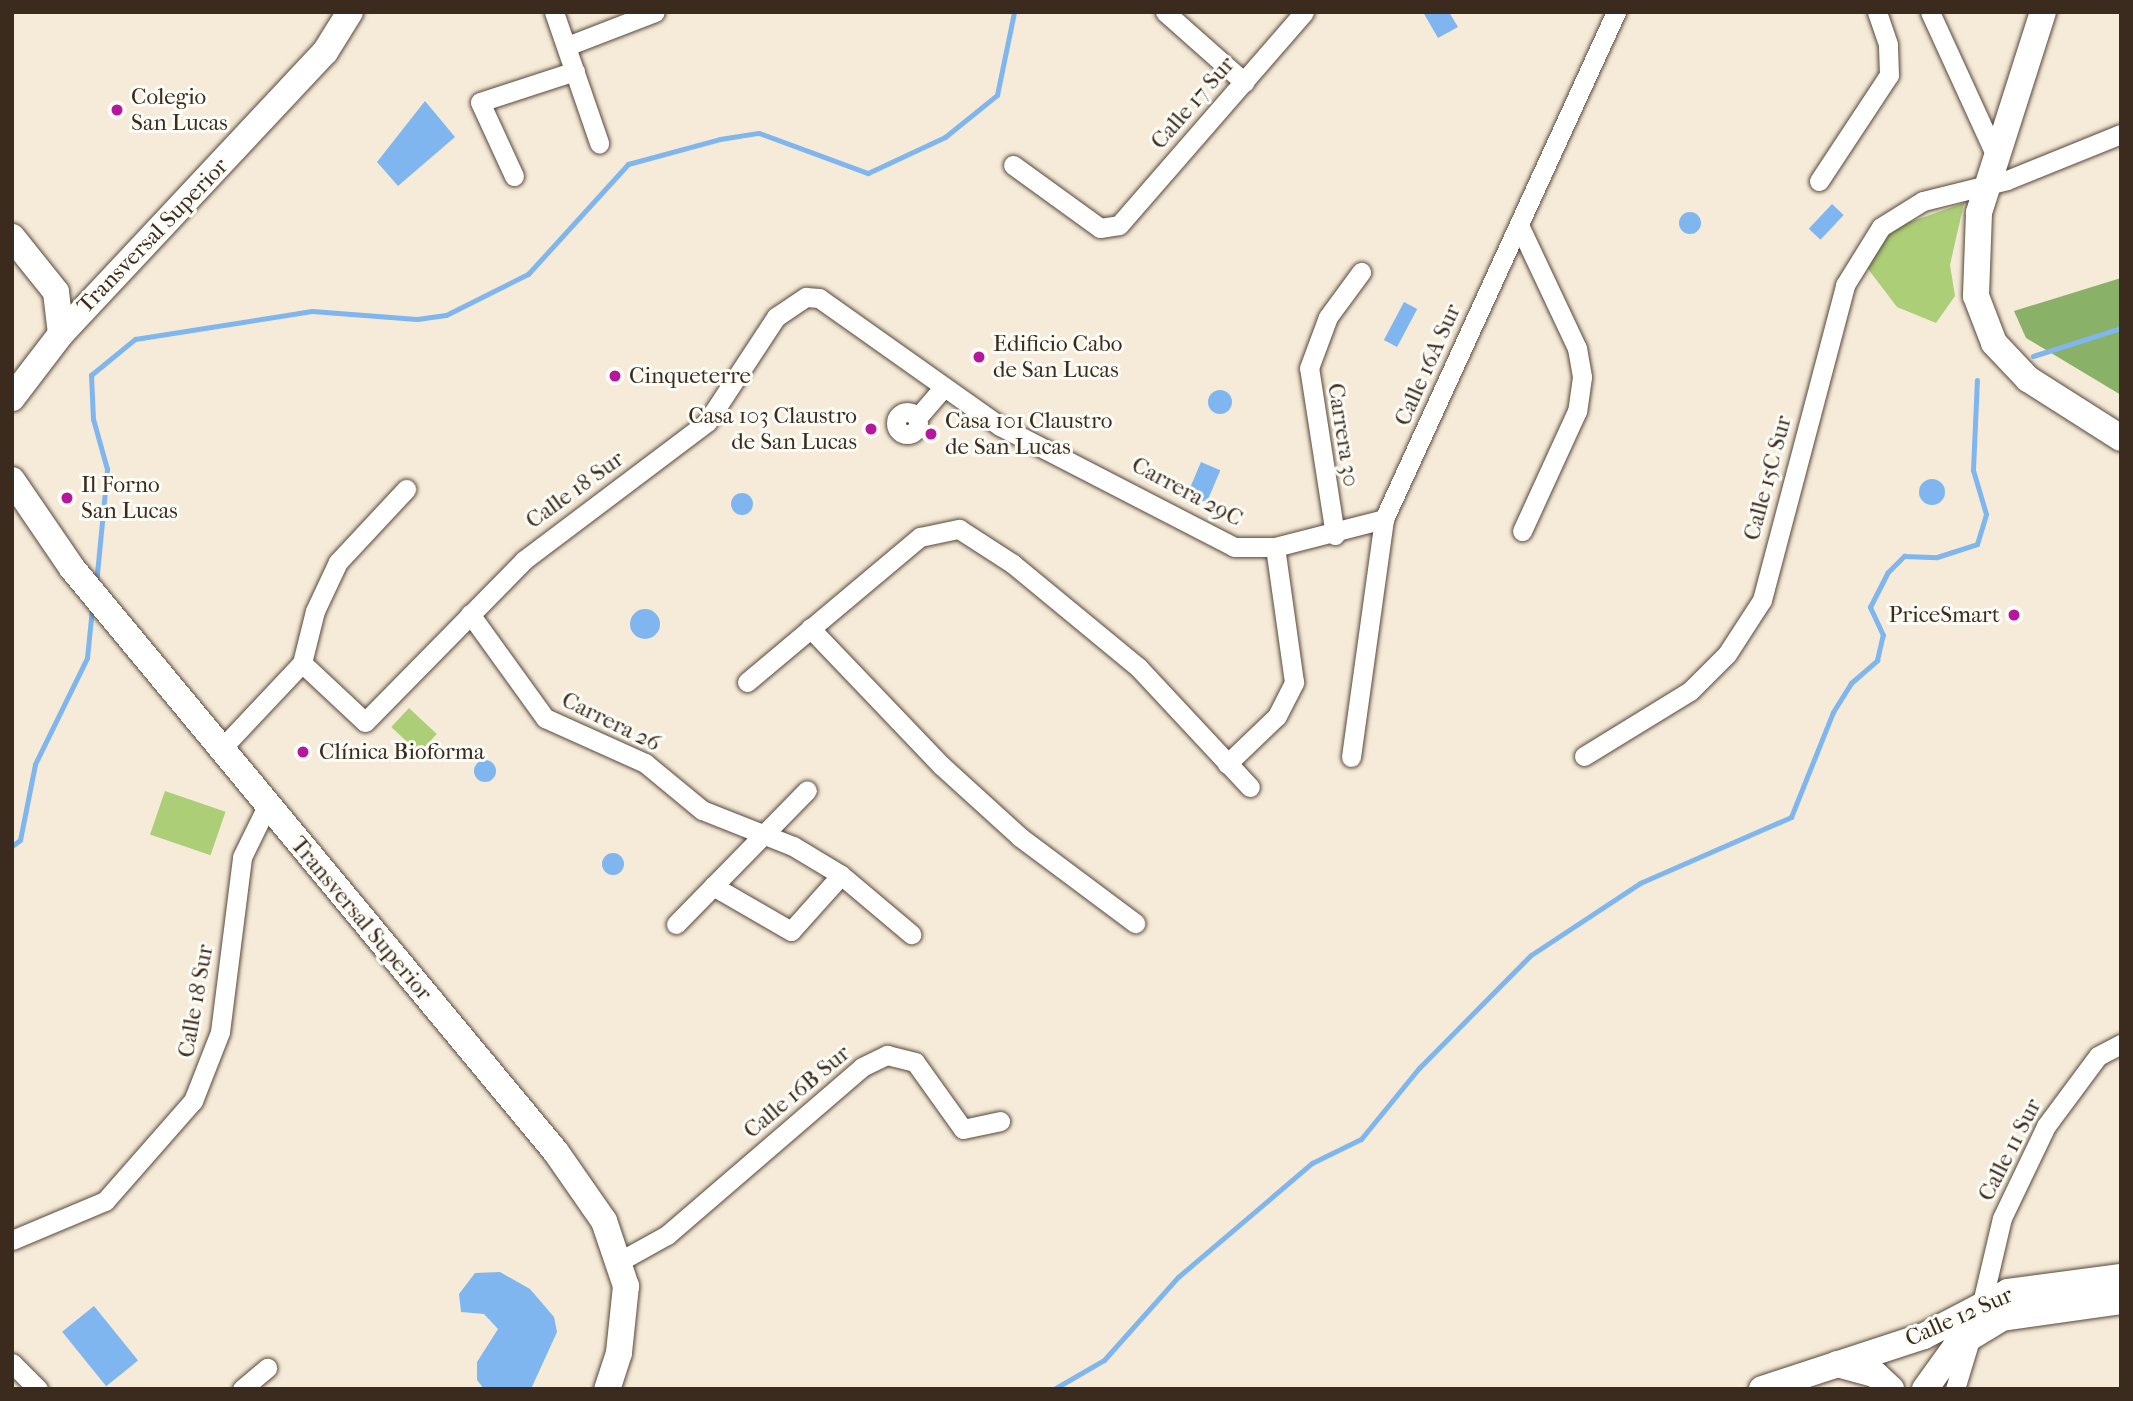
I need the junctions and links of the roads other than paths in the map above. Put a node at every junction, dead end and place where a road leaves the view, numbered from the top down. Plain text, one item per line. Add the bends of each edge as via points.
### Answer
1 (350, 12) edge
2 (554, 12) edge
3 (655, 12) edge
4 (1165, 12) edge
5 (1304, 12) edge
6 (1616, 12) edge
7 (1877, 12) edge
8 (1930, 12) edge
9 (2043, 12) edge
10 (567, 46) junction
11 (575, 71) junction
12 (1244, 82) junction
13 (1976, 108) junction
14 (2007, 119) junction
15 (2121, 134) edge
16 (599, 144) dead end
17 (1995, 154) junction
18 (1013, 165) dead end
19 (513, 176) dead end
20 (1819, 181) dead end
21 (1986, 186) junction
22 (1958, 194) junction
23 (1979, 213) junction
24 (1519, 225) junction
25 (12, 237) edge
26 (1507, 250) junction
27 (1533, 254) junction
28 (1361, 272) dead end
29 (806, 297) joint
30 (61, 334) junction
31 (14, 388) edge
32 (941, 390) junction
33 (917, 418) dead end
34 (2121, 438) edge
35 (12, 480) edge
36 (406, 489) dead end
37 (1384, 519) junction
38 (1522, 531) dead end
39 (1335, 535) junction
40 (1275, 547) junction
41 (470, 614) junction
42 (810, 628) junction
43 (302, 663) junction
44 (747, 682) dead end
45 (222, 748) junction
46 (1584, 756) dead end
47 (1351, 757) dead end
48 (1227, 764) junction
49 (1250, 787) dead end
50 (807, 790) dead end
51 (267, 806) junction
52 (764, 834) junction
53 (841, 875) junction
54 (713, 886) junction
55 (1135, 923) dead end
56 (676, 925) dead end
57 (911, 934) dead end
58 (2121, 1044) edge
59 (1000, 1121) dead end
60 (12, 1240) edge
61 (620, 1261) junction
62 (2121, 1276) edge
63 (2121, 1301) edge
64 (1982, 1303) junction
65 (1972, 1333) junction
66 (12, 1363) edge
67 (1837, 1364) junction
68 (267, 1368) dead end
69 (1764, 1388) edge
70 (38, 1389) edge
71 (243, 1389) edge
72 (607, 1389) edge
73 (1891, 1389) edge
74 (1925, 1389) edge
75 (1955, 1389) edge

1 - 30 main road, Transversal Superior via 297,85
2 - 10 street
3 - 10 street
4 - 12 street
5 - 12 street, Calle 17 Sur
6 - 24 street, Calle 16A Sur
7 - 20 street via 1888,44 1889,75
8 - 13 street
9 - 14 main road
10 - 11 street
11 - 16 street
11 - 19 street via 480,102
12 - 18 street, Calle 17 Sur via 1119,225 1100,228
13 - 14 street
13 - 17 street
14 - 17 main road
15 - 21 street, Calle 15C Sur
17 - 21 main road
21 - 22 street, Calle 15C Sur
21 - 23 main road
22 - 23 street
22 - 46 street, Calle 15C Sur via 1905,211 1860,252 1845,285 1762,600 1727,654 1690,691
23 - 34 main road via 1976,296 1994,343 2028,379
24 - 26 street, Calle 16A Sur
24 - 27 street
25 - 30 main road via 56,292
26 - 27 street
26 - 37 street, Calle 16A Sur
27 - 38 street via 1577,348 1582,377 1577,411
28 - 39 street, Carrera 30 via 1328,317 1309,368
29 - 32 street, Carrera 29C via 819,298
29 - 41 street, Calle 18 Sur via 776,317 707,422 570,519
30 - 31 main road, Transversal Superior
32 - 33 street
32 - 40 street, Carrera 29C via 1000,426 1149,498 1212,538 1234,547
35 - 45 main road, Transversal Superior via 85,584
36 - 43 street via 338,562 315,611
37 - 39 street, Carrera 29C
37 - 47 street, Calle 16A Sur
39 - 40 street, Carrera 29C
40 - 48 street via 1294,682 1277,716
41 - 43 street, Calle 18 Sur via 365,722
41 - 52 street, Carrera 26 via 545,718 645,763 702,810
42 - 44 street
42 - 48 street via 920,537 959,529 1013,564 1138,667
42 - 55 street via 942,766 1020,837
43 - 45 street
45 - 51 main road, Transversal Superior
48 - 49 street
50 - 52 street
51 - 60 street, Calle 18 Sur via 242,857 220,1032 193,1101 105,1201
51 - 61 main road, Transversal Superior via 556,1152 604,1221
52 - 53 street, Carrera 26
52 - 54 street
53 - 54 street via 791,930
53 - 57 street, Carrera 26
54 - 56 street
58 - 64 street, Calle 11 Sur via 2098,1056 2046,1126 2002,1218
59 - 61 street, Calle 16B Sur via 963,1129 915,1062 887,1055 862,1067 667,1235
61 - 72 main road, Transversal Superior via 626,1314
62 - 64 main road, Calle 12 Sur via 2008,1292
63 - 65 main road, Calle 12 Sur via 2002,1318
64 - 67 main road, Calle 12 Sur via 1924,1336
65 - 74 main road, Calle 12 Sur
65 - 75 street
66 - 70 street
67 - 69 main road, Calle 12 Sur
67 - 73 main road via 1875,1374
68 - 71 street

